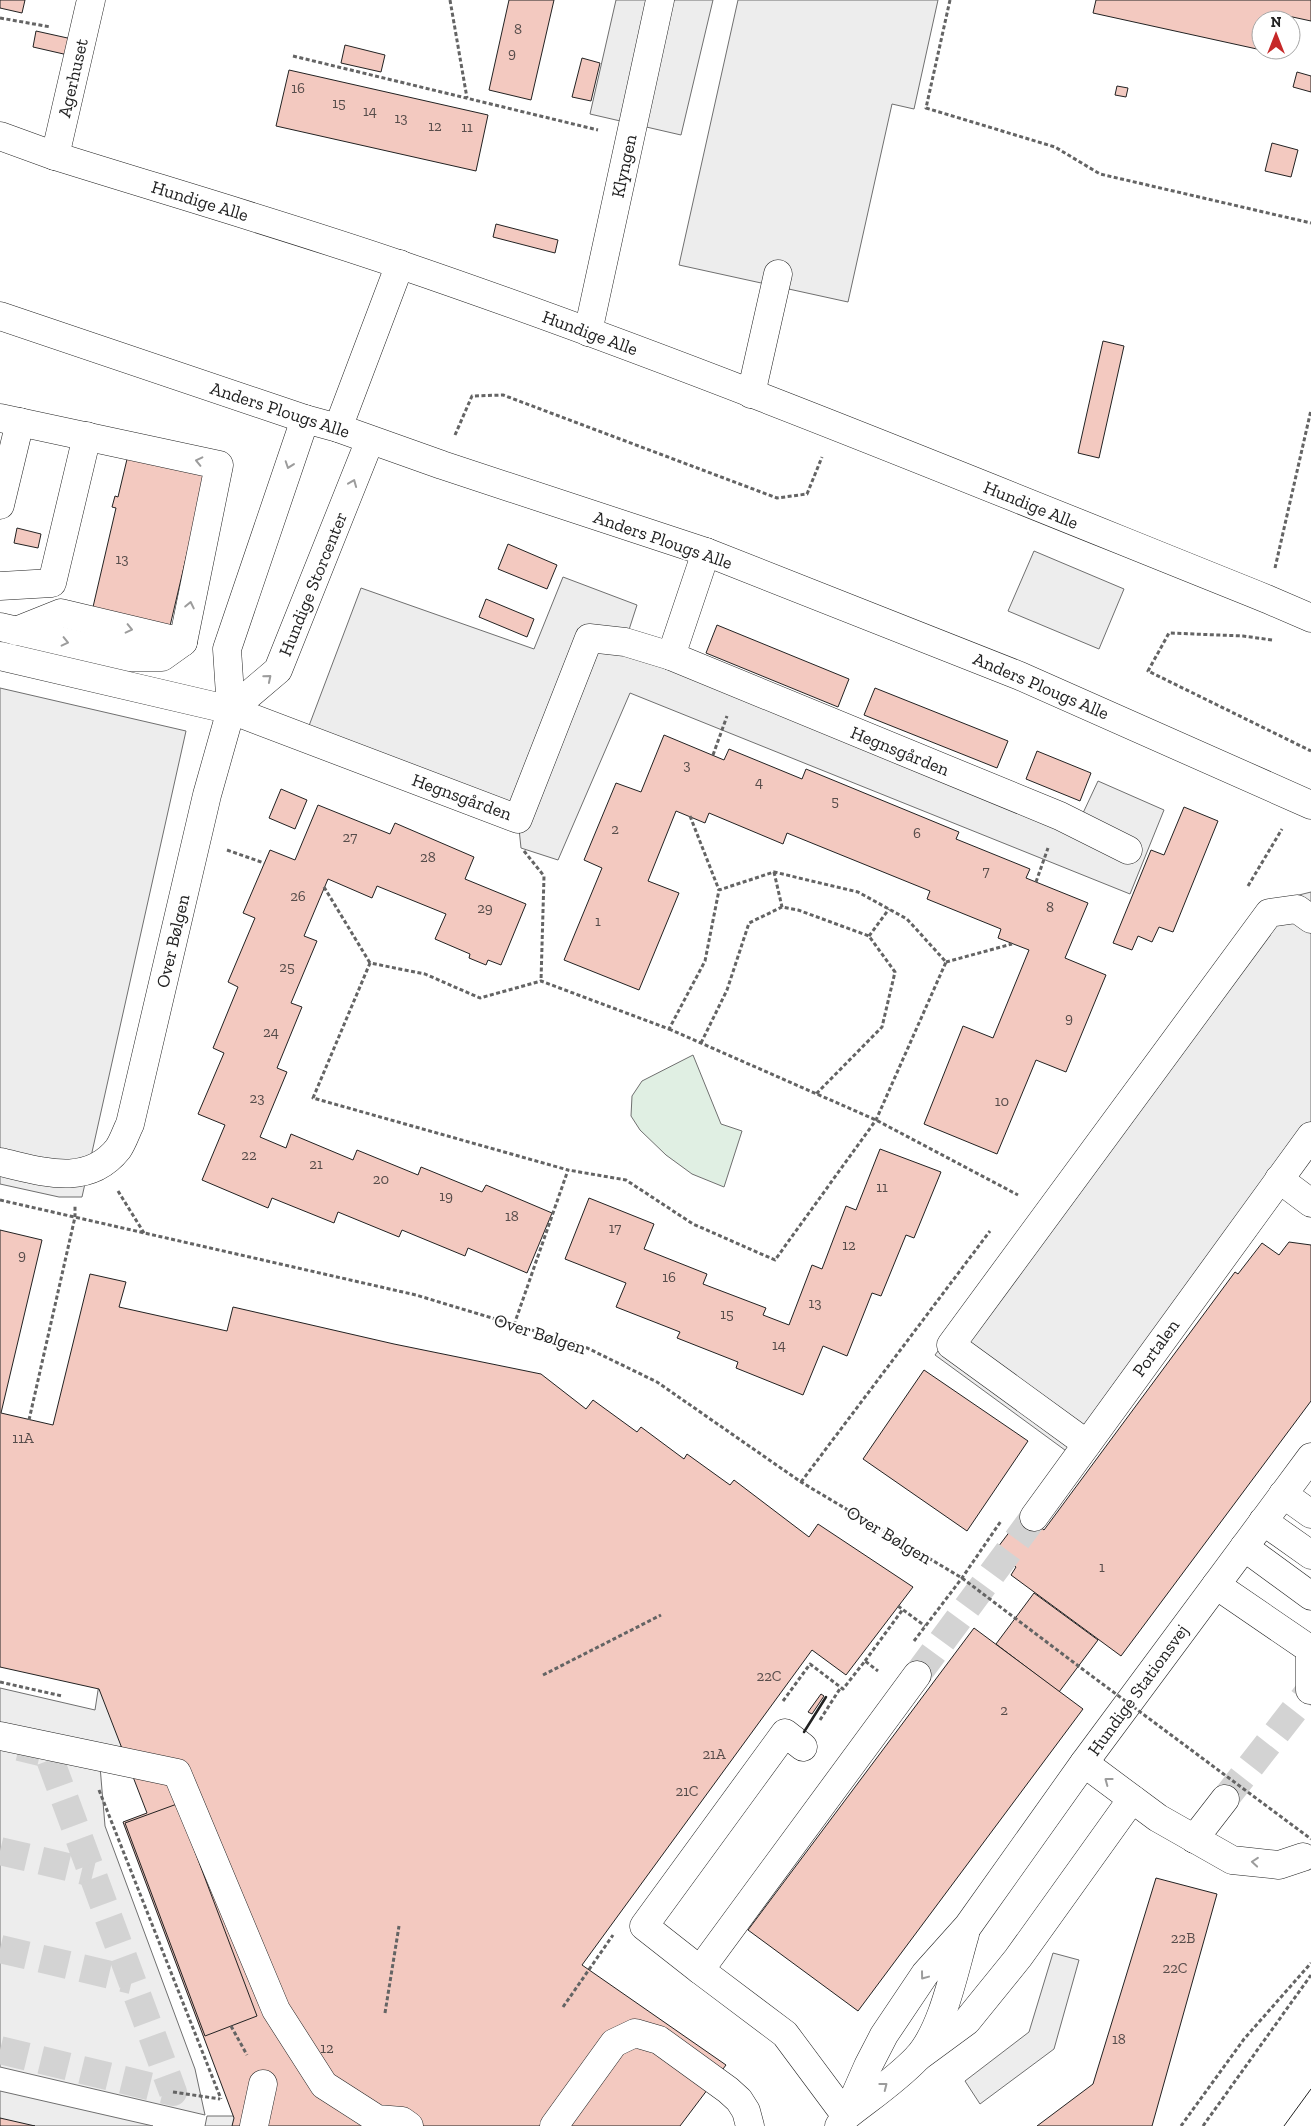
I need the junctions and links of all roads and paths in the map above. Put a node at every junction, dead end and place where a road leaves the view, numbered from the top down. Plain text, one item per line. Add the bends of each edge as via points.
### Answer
1 (91, 0) edge
2 (450, 0) edge
3 (660, 0) edge
4 (950, 0) edge
5 (0, 18) edge
6 (84, 33) junction
7 (293, 56) dead end
8 (467, 98) junction
9 (0, 136) edge
10 (630, 138) junction
11 (55, 156) junction
12 (1311, 223) edge
13 (400, 264) junction
14 (778, 274) dead end
15 (0, 316) edge
16 (588, 332) junction
17 (751, 394) junction
18 (1311, 410) edge
19 (305, 419) junction
20 (10, 420) edge
21 (834, 426) junction
22 (338, 428) junction
23 (96, 438) junction
24 (370, 440) junction
25 (442, 465) junction
26 (0, 505) edge
27 (706, 552) junction
28 (0, 586) edge
29 (1267, 599) junction
30 (1311, 618) edge
31 (8, 629) edge
32 (1243, 636) junction
33 (1282, 641) dead end
34 (0, 656) edge
35 (671, 656) junction
36 (738, 685) junction
37 (231, 710) junction
38 (1311, 751) edge
39 (713, 755) dead end
40 (1304, 801) edge
41 (690, 816) dead end
42 (518, 819) junction
43 (1128, 850) dead end
44 (774, 872) junction
45 (324, 887) dead end
46 (1247, 887) dead end
47 (718, 890) junction
48 (782, 907) junction
49 (889, 909) junction
50 (1311, 919) edge
51 (869, 936) junction
52 (1012, 944) dead end
53 (946, 962) junction
54 (370, 963) junction
55 (541, 981) junction
56 (669, 1029) junction
57 (701, 1043) junction
58 (816, 1094) junction
59 (876, 1120) junction
60 (1311, 1136) edge
61 (0, 1162) edge
62 (102, 1165) junction
63 (568, 1170) junction
64 (1279, 1179) junction
65 (1024, 1187) dead end
66 (1018, 1195) junction
67 (0, 1200) edge
68 (1012, 1202) dead end
69 (1311, 1203) edge
70 (75, 1218) junction
71 (994, 1226) dead end
72 (144, 1234) junction
73 (514, 1325) junction
74 (29, 1420) dead end
75 (1087, 1444) junction
76 (1310, 1462) edge
77 (801, 1482) junction
78 (1283, 1494) junction
79 (1006, 1514) dead end
80 (1311, 1514) edge
81 (1034, 1517) tunnel mouth
82 (1263, 1521) junction
83 (1244, 1547) junction
84 (1311, 1555) edge
85 (962, 1578) junction
86 (1216, 1585) junction
87 (1311, 1596) edge
88 (898, 1606) dead end
89 (903, 1609) junction
90 (660, 1615) dead end
91 (925, 1626) junction
92 (909, 1648) dead end
93 (1310, 1650) edge
94 (864, 1661) dead end
95 (544, 1675) dead end
96 (917, 1675) tunnel mouth
97 (0, 1682) edge
98 (842, 1687) dead end
99 (1310, 1690) edge
100 (62, 1696) dead end
101 (833, 1701) dead end
102 (0, 1736) edge
103 (803, 1747) dead end
104 (1084, 1763) junction
105 (98, 1786) dead end
106 (1132, 1799) junction
107 (1225, 1799) tunnel mouth
108 (1194, 1839) junction
109 (1307, 1848) edge
110 (398, 1926) dead end
111 (968, 1926) junction
112 (1311, 1963) edge
113 (592, 1965) dead end
114 (700, 1970) junction
115 (1311, 1975) edge
116 (563, 2006) dead end
117 (385, 2013) dead end
118 (918, 2056) junction
119 (263, 2084) dead end
120 (173, 2092) dead end
121 (842, 2121) edge
122 (254, 2126) edge
123 (409, 2126) edge
124 (554, 2126) edge
125 (750, 2126) edge
126 (1181, 2126) edge
127 (1203, 2126) edge

1 - 6 street, Agerhuset
2 - 8 path
3 - 10 street, Klyngen
4 - 12 path via 926,108 1054,147 1100,174
5 - 6 path
6 - 11 street, Agerhuset
7 - 8 path
8 - 10 path
9 - 11 street, Hundige Alle
10 - 16 street, Klyngen
11 - 13 street, Hundige Alle
13 - 16 street, Hundige Alle
13 - 22 street
14 - 17 street
15 - 19 street, Anders Plougs Alle
16 - 17 street, Hundige Alle
17 - 21 street, Hundige Alle
18 - 29 path
19 - 22 street, Anders Plougs Alle
19 -> 37 street via 227,649
20 - 23 street
20 - 26 street
21 - 25 path via 807,494 777,498 503,395 472,396
21 - 29 street, Hundige Alle
22 - 24 street, Anders Plougs Alle
23 - 28 street via 52,583
31 -> 23 street via 130,657 162,657 183,642 219,465
24 - 25 street, Anders Plougs Alle
37 -> 24 street, Hundige Storcenter via 278,670
25 - 27 street, Anders Plougs Alle
27 - 35 street
27 - 40 street, Anders Plougs Alle via 1020,676
29 - 30 street, Hundige Alle
29 - 32 path
32 - 33 path
32 - 38 path via 1169,633 1148,672
34 - 37 street, Hegnsgården
35 - 36 street, Hegnsgården
35 - 42 street, Hegnsgården via 624,642 589,638
36 - 39 path
36 - 43 street, Hegnsgården via 1060,816
37 - 42 street, Hegnsgården
37 - 62 street, Over Bølgen via 207,795 130,1124 119,1148
40 - 46 path
41 - 47 path
42 - 55 path via 522,848 544,876
44 - 47 path
44 - 48 path
44 - 49 path via 858,892
45 - 54 path
47 - 56 path via 705,962
48 - 51 path
48 - 57 path via 749,923 726,990
49 - 51 path
49 - 53 path via 907,919
50 - 75 street via 1297,909 1269,913 951,1345
51 - 58 path via 895,972 882,1028
52 - 53 path
53 - 59 path
54 - 55 path via 425,974 480,998
54 - 63 path via 313,1098
55 - 56 path
56 - 57 path
57 - 58 path
58 - 59 path
59 - 63 path via 775,1260 693,1224 626,1180
59 - 66 path
60 - 64 street, Portalen
61 - 62 street, Over Bølgen via 48,1173 75,1174
62 - 72 path
63 - 73 path
64 - 69 street
64 - 75 street, Portalen
65 - 66 path
66 - 68 path
67 - 70 path, Over Bølgen
70 - 72 path, Over Bølgen
70 - 74 path
71 - 77 path
72 - 73 path, Over Bølgen via 416,1295
73 - 77 path, Over Bølgen via 580,1345 657,1382
75 - 81 street, Portalen
76 - 78 street, Hundige Stationsvej
77 - 85 path, Over Bølgen
78 - 80 street
78 - 82 street, Hundige Stationsvej
79 - 85 path
82 - 83 street, Hundige Stationsvej
82 - 84 street
83 - 86 street, Hundige Stationsvej
83 - 87 street
85 - 91 path
85 - 109 path, Over Bølgen, bridge
86 - 93 street
86 - 104 street, Hundige Stationsvej
88 - 89 path
89 - 91 path
89 - 94 path
90 - 95 path
91 - 92 path
93 - 99 street
96 - 114 street
97 - 100 path
98 - 101 path
102 - 123 street via 177,1773 276,2010 324,2085 377,2119 402,2121
103 - 114 street via 784,1733 644,1926
106 -> 104 street
104 - 111 street, Hundige Stationsvej
105 - 120 path via 221,2099
106 - 108 street
106 - 118 street via 1018,1958 967,2021
107 - 108 street
109 -> 108 street via 1279,1865 1232,1860
110 - 117 path
111 - 118 street, Hundige Stationsvej via 939,2021
111 -> 121 street, Hundige Stationsvej via 925,1974 884,2035
112 - 126 path via 1244,2039
113 - 116 path
114 - 121 street via 785,2034
115 - 127 path
121 -> 118 street, Hundige Stationsvej
119 - 122 street
124 - 125 street via 614,2043 635,2033 659,2040 728,2090 746,2111

